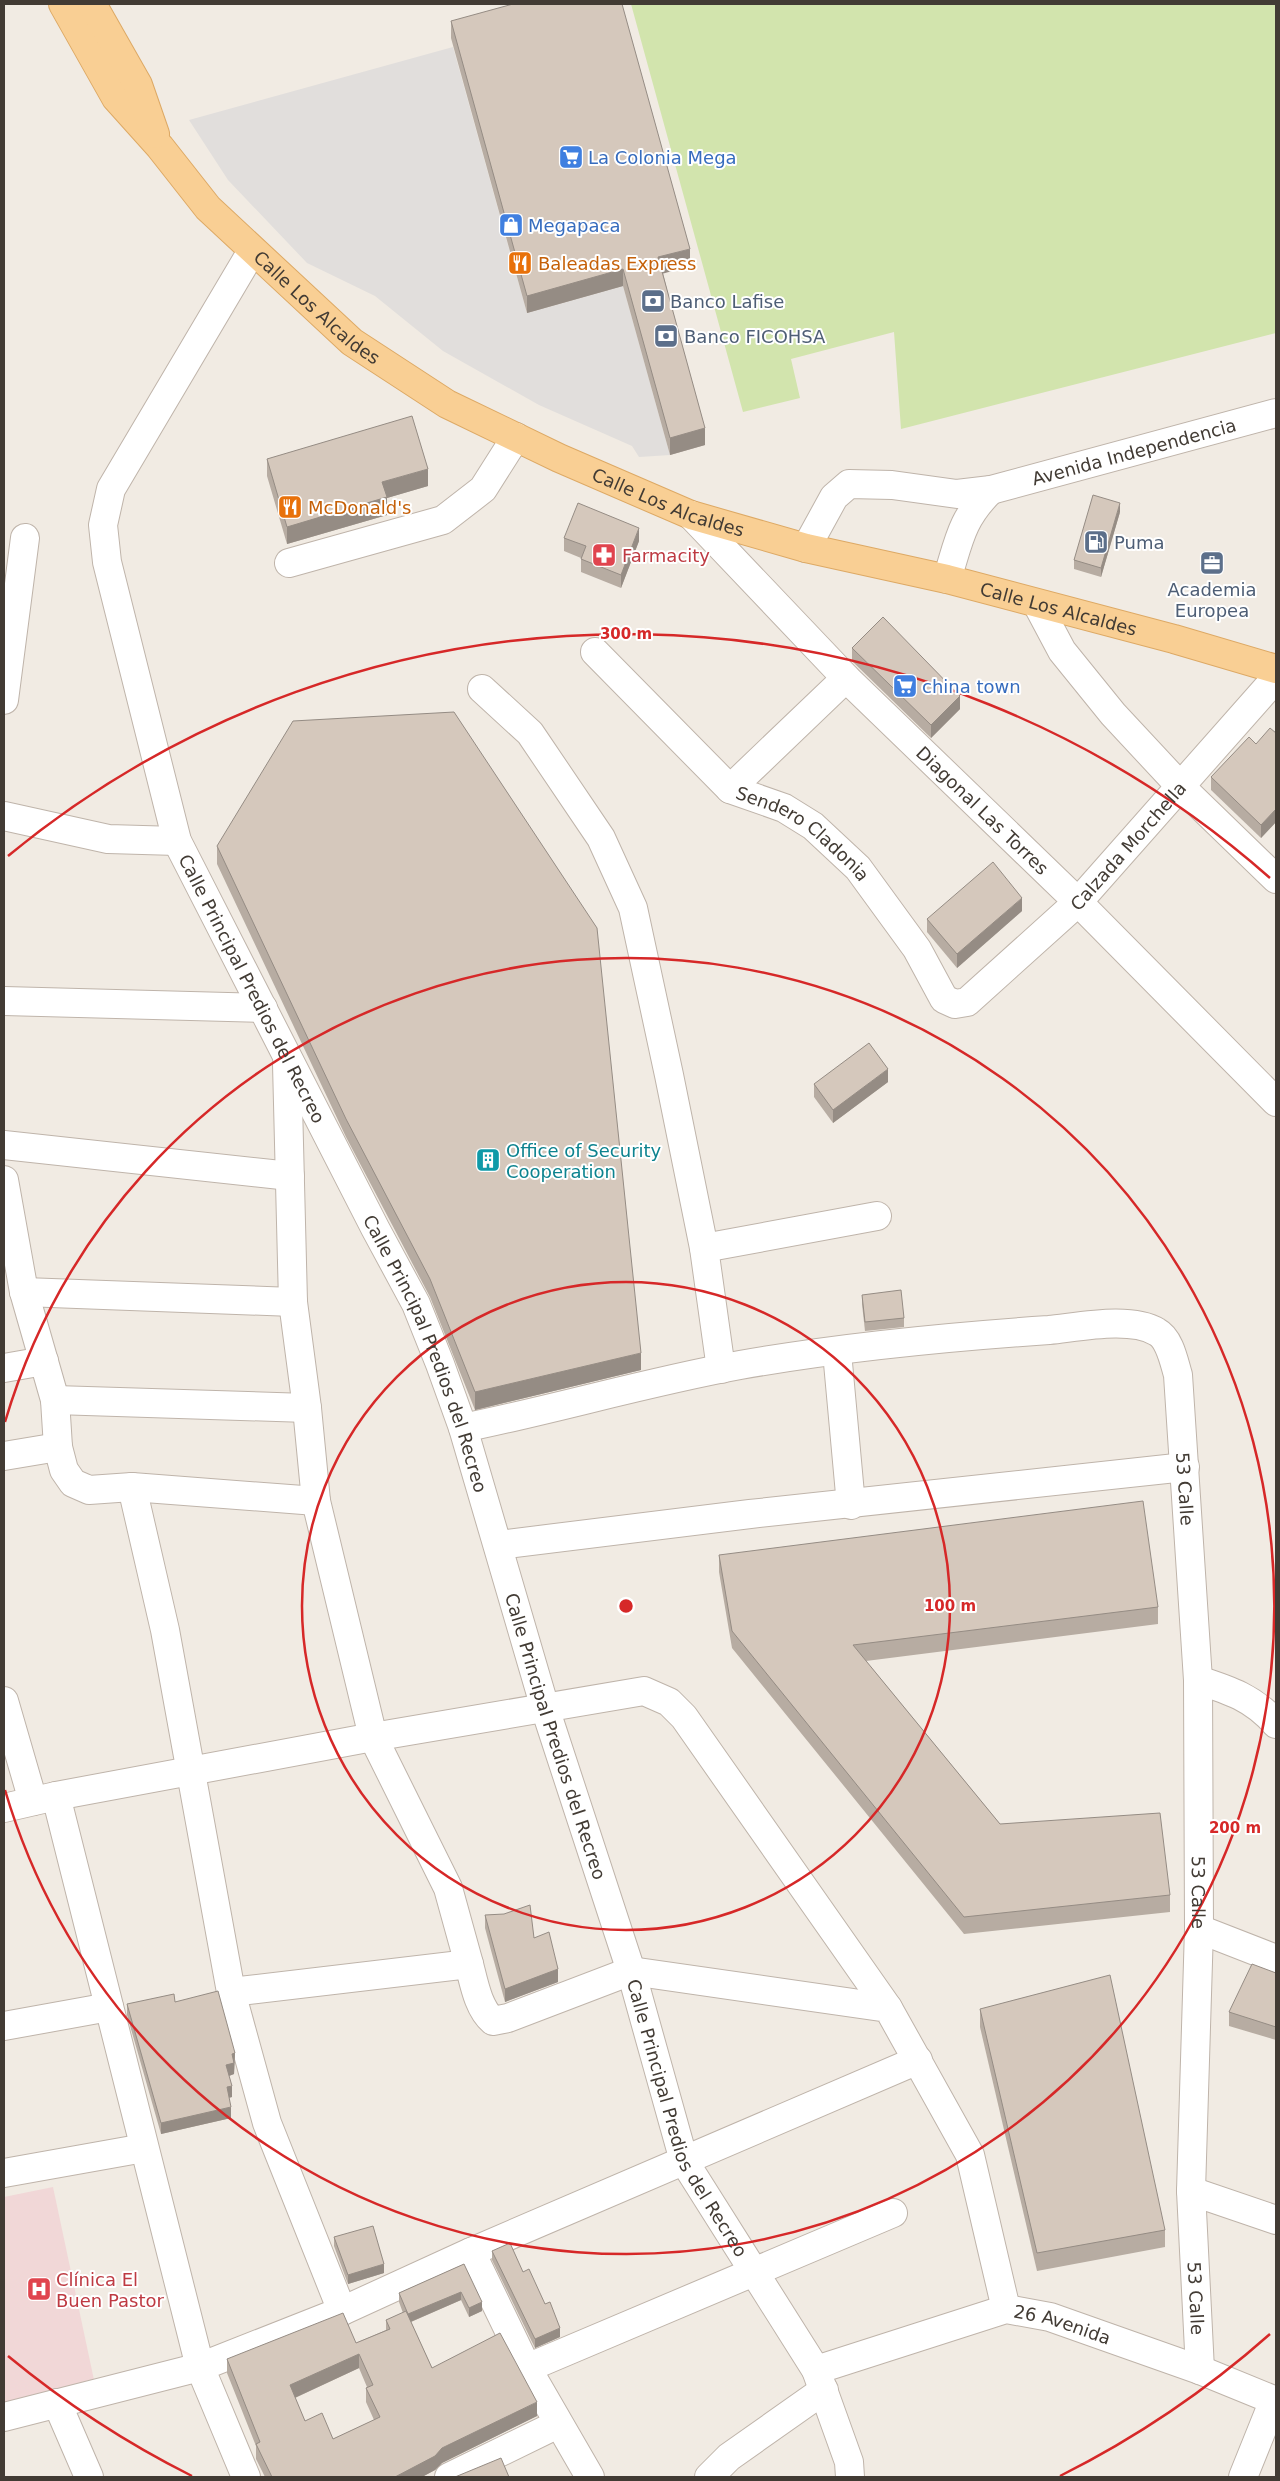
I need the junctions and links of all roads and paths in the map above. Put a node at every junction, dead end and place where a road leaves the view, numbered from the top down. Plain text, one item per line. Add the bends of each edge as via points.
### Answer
1 (63, 4) edge
2 (92, 4) edge
3 (160, 147) junction
4 (252, 251) junction
5 (1276, 413) edge
6 (516, 437) junction
7 (991, 490) junction
8 (690, 515) junction
9 (25, 538) dead end
10 (806, 548) junction
11 (289, 563) dead end
12 (947, 579) junction
13 (1037, 604) junction
14 (595, 652) dead end
15 (1276, 669) edge
16 (846, 678) junction
17 (1276, 678) edge
18 (482, 689) dead end
19 (4, 700) edge
20 (1182, 787) junction
21 (730, 789) junction
22 (4, 816) edge
23 (177, 841) junction
24 (1276, 879) edge
25 (1078, 902) junction
26 (4, 1001) edge
27 (967, 1002) joint
28 (263, 1008) junction
29 (287, 1055) junction
30 (1276, 1102) edge
31 (4, 1144) edge
32 (290, 1176) junction
33 (4, 1180) edge
34 (876, 1216) dead end
35 (704, 1248) junction
36 (17, 1283) edge
37 (292, 1302) junction
38 (837, 1352) junction
39 (44, 1361) junction
40 (4, 1368) edge
41 (721, 1370) junction
42 (54, 1400) junction
43 (307, 1408) junction
44 (463, 1428) junction
45 (58, 1447) junction
46 (4, 1456) edge
47 (1185, 1467) junction
48 (132, 1487) junction
49 (316, 1500) junction
50 (850, 1505) junction
51 (498, 1544) junction
52 (1198, 1680) junction
53 (4, 1701) edge
54 (545, 1708) junction
55 (1276, 1724) edge
56 (373, 1737) junction
57 (192, 1772) junction
58 (45, 1799) junction
59 (4, 1808) edge
60 (1199, 1928) junction
61 (1276, 1959) edge
62 (469, 1964) junction
63 (631, 1972) junction
64 (231, 1992) junction
65 (109, 2007) junction
66 (888, 2008) junction
67 (4, 2026) edge
68 (918, 2060) junction
69 (144, 2148) junction
70 (684, 2161) junction
71 (4, 2173) edge
72 (1191, 2191) junction
73 (893, 2213) dead end
74 (1276, 2220) edge
75 (471, 2252) junction
76 (754, 2271) junction
77 (1006, 2309) junction
78 (342, 2311) junction
79 (200, 2367) junction
80 (527, 2368) junction
81 (1200, 2370) junction
82 (820, 2380) junction
83 (1275, 2400) edge
84 (57, 2403) junction
85 (4, 2417) edge
86 (558, 2424) junction
87 (89, 2477) edge
88 (246, 2477) edge
89 (449, 2477) edge
90 (590, 2477) edge
91 (709, 2477) edge
92 (850, 2477) edge
93 (1243, 2477) edge

1 - 3 main road, Calle Los Alcaldes via 116,98
2 - 3 main road, Calle Los Alcaldes via 138,85
3 - 4 main road, Calle Los Alcaldes via 208,208
4 - 6 main road, Calle Los Alcaldes via 352,342 447,404
4 - 23 street, Calle Principal Predios del Recreo via 111,489 104,525 107,562
5 - 7 street, Avenida Independencia
6 - 8 main road, Calle Los Alcaldes
6 - 11 street via 483,489 444,520
7 - 10 street, Avenida Independencia via 957,494 892,485 849,484 834,497
7 - 12 street via 966,519
8 - 10 main road, Calle Los Alcaldes
8 - 16 street, Diagonal Las Torres
9 - 19 street
10 - 12 main road, Calle Los Alcaldes
12 - 13 main road, Calle Los Alcaldes
13 - 15 main road, Calle Los Alcaldes
13 - 20 street via 1062,650 1113,714
14 - 21 street, Sendero Cladonia
16 - 21 street
16 - 25 street, Diagonal Las Torres
17 - 20 street, Calzada Morchella
18 - 35 street via 530,732 600,838 632,908
20 - 24 street
20 - 25 street, Calzada Morchella
21 - 27 street, Sendero Cladonia via 784,808 813,826 858,868 917,949 944,999 955,1004
22 - 23 street via 108,839
23 - 28 street, Calle Principal Predios del Recreo
25 - 27 street, Calzada Morchella
25 - 30 street, Diagonal Las Torres
26 - 28 street
28 - 29 street, Calle Principal Predios del Recreo
29 - 32 street
29 - 44 street, Calle Principal Predios del Recreo via 416,1304
31 - 32 street
32 - 37 street
33 - 36 street
34 - 35 street
35 - 41 street
36 - 37 street
36 - 39 street
37 - 43 street
38 - 41 street
38 - 47 street, 53 Calle via 1135,1323 1159,1332 1170,1349 1178,1375
38 - 50 street
39 - 40 street
39 - 42 street
41 - 44 street via 641,1385
42 - 43 street
42 - 45 street
43 - 49 street
44 - 51 street, Calle Principal Predios del Recreo
45 - 46 street
45 - 48 street via 64,1470 73,1483 89,1490
47 - 50 street
47 - 52 street, 53 Calle
48 - 49 street
48 - 57 street via 166,1630
49 - 56 street
50 - 51 street
51 - 54 street, Calle Principal Predios del Recreo
52 - 55 street via 1238,1694
52 - 60 street, 53 Calle
53 - 58 street
54 - 56 street
54 - 63 street, Calle Principal Predios del Recreo
54 - 66 street via 644,1691 670,1702 684,1717
56 - 57 street
56 - 62 street via 448,1888
57 - 58 street
57 - 64 street
58 - 59 street
58 - 65 street
60 - 61 street
60 - 72 street, 53 Calle
62 - 63 street via 486,2016 493,2021
62 - 64 street
63 - 66 street
63 - 70 street, Calle Principal Predios del Recreo
64 - 78 street via 267,2122
65 - 67 street
65 - 69 street
66 - 68 street
68 - 70 street
68 - 77 street via 970,2155
69 - 71 street
69 - 79 street
70 - 75 street
70 - 76 street, Calle Principal Predios del Recreo
72 - 74 street
72 - 81 street, 53 Calle
73 - 76 street
75 - 78 street
75 - 80 street
76 - 80 street
76 - 82 street, Calle Principal Predios del Recreo
77 - 81 street, 26 Avenida via 1050,2318
77 - 82 street, 26 Avenida
78 - 79 street
79 - 84 street
79 - 88 street
80 - 86 street
81 - 83 street, 26 Avenida
82 - 91 street, 26 Avenida
82 - 92 street, Calle Principal Predios del Recreo via 849,2462
83 - 93 street
84 - 85 street
84 - 87 street
86 - 89 street
86 - 90 street

